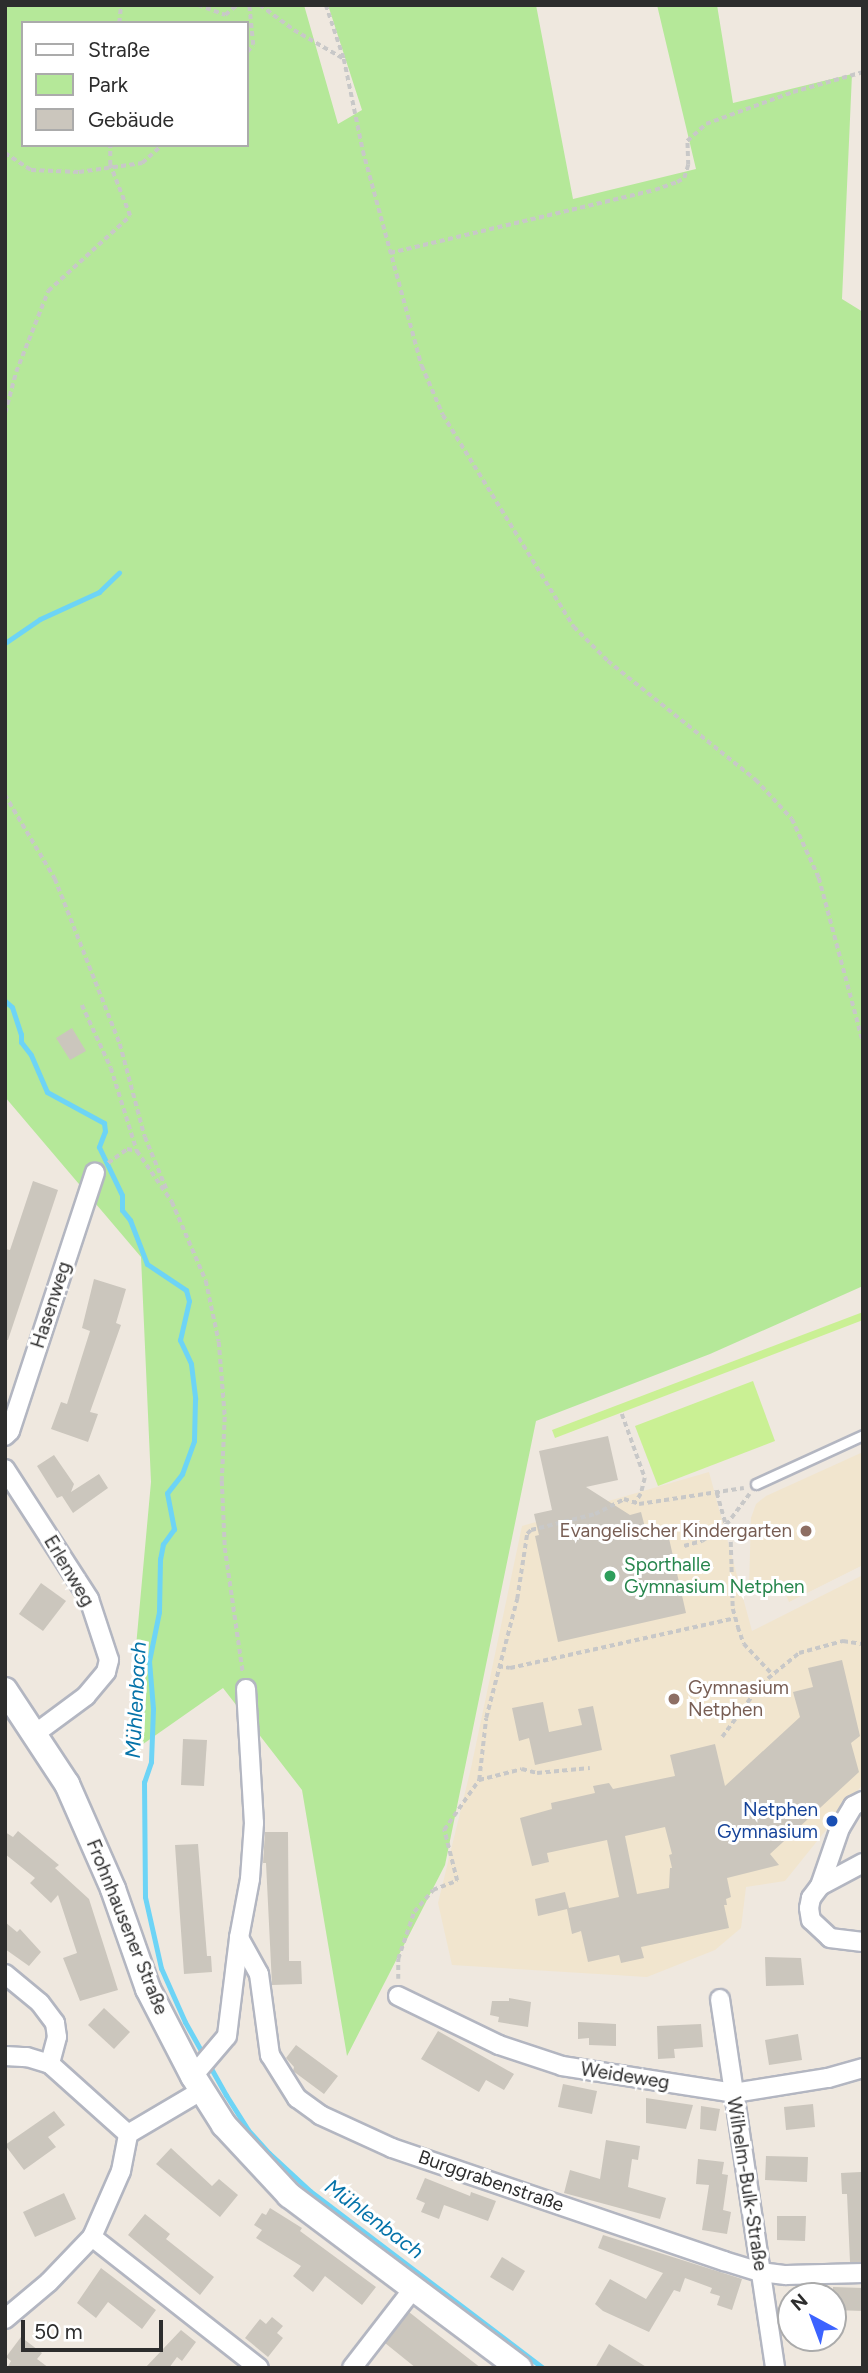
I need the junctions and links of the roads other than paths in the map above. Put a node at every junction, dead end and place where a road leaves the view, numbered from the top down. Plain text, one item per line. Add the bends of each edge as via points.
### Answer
1 (95, 1173) road end
2 (863, 1435) edge
3 (5, 1436) edge
4 (5, 1469) edge
5 (756, 1484) road end
6 (246, 1689) road end
7 (5, 1690) edge
8 (36, 1733) junction
9 (863, 1801) edge
10 (863, 1863) edge
11 (820, 1886) junction
12 (239, 1938) junction
13 (863, 1942) edge
14 (5, 1974) edge
15 (398, 1996) road end
16 (720, 1999) dead end
17 (5, 2056) edge
18 (50, 2064) junction
19 (863, 2068) edge
20 (197, 2083) junction
21 (733, 2094) junction
22 (128, 2134) junction
23 (92, 2237) junction
24 (760, 2272) junction
25 (863, 2273) edge
26 (414, 2289) junction
27 (5, 2319) edge
28 (259, 2368) edge
29 (352, 2368) edge
30 (519, 2368) edge
31 (775, 2368) edge

1 - 3 street, Hasenweg
2 - 5 lane
4 - 8 street, Erlenweg via 89,1599 108,1660 106,1672 86,1696
6 - 12 street via 254,1823
7 - 8 main road, Frohnhausener Straße
8 - 20 main road, Frohnhausener Straße via 67,1784 113,1889 148,1989
9 - 11 street via 853,1806 840,1828
10 - 11 street
11 - 13 street via 811,1898 811,1920 830,1938
12 - 20 street via 227,2036
12 - 24 street, Burggrabenstraße via 259,1974 270,2055 297,2098 320,2115 393,2148
14 - 18 street via 40,2003 55,2023 57,2037
15 - 21 street, Weideweg via 499,2045 562,2066
16 - 21 street, Wilhelm-Bulk-Straße
17 - 18 street
18 - 22 street
19 - 21 street, Weideweg
20 - 22 street
20 - 26 main road, Frohnhausener Straße via 224,2125 271,2179
21 - 24 street, Wilhelm-Bulk-Straße
22 - 23 street via 121,2171
23 - 27 street
23 - 28 street
24 - 25 street, Burggrabenstraße
24 - 31 street, Wilhelm-Bulk-Straße
26 - 29 street
26 - 30 main road, Frohnhausener Straße

